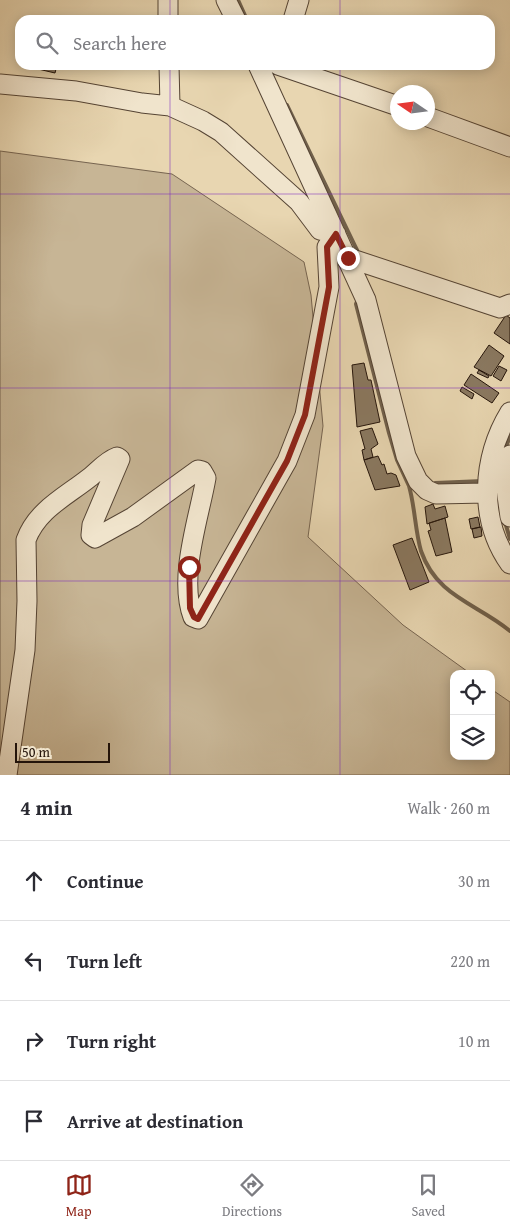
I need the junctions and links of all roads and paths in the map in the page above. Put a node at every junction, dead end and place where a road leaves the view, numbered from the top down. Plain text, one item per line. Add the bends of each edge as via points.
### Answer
1 (168, 0) edge
2 (226, 0) edge
3 (299, 0) edge
4 (168, 15) edge
5 (234, 15) edge
6 (294, 15) edge
7 (169, 70) edge
8 (270, 70) edge
9 (279, 70) edge
10 (0, 84) edge
11 (390, 104) edge
12 (170, 106) junction
13 (435, 120) edge
14 (510, 147) edge
15 (336, 234) junction
16 (348, 258) junction
17 (510, 304) edge
18 (510, 412) edge
19 (510, 456) edge
20 (487, 485) junction
21 (510, 517) edge
22 (510, 564) edge
23 (7, 775) edge

1 - 4 street
2 - 5 street
3 - 6 street
7 - 12 street
8 - 15 street
9 - 11 street
10 - 12 street via 76,90 142,104
12 - 15 street via 221,132 299,202 320,230
13 - 14 street
15 - 16 street
15 - 23 street via 327,247 329,287 305,415 287,461 198,619 190,608 189,567 194,527 206,478 202,471 198,470 133,517 95,538 91,535 92,525 120,459 117,457 56,501 40,515 29,531 26,540 28,601 25,650
16 - 17 street via 500,308
16 - 20 street via 366,300 406,456 418,481 436,494
18 - 20 street via 493,450
19 - 21 street via 505,481
20 - 22 street via 492,527

